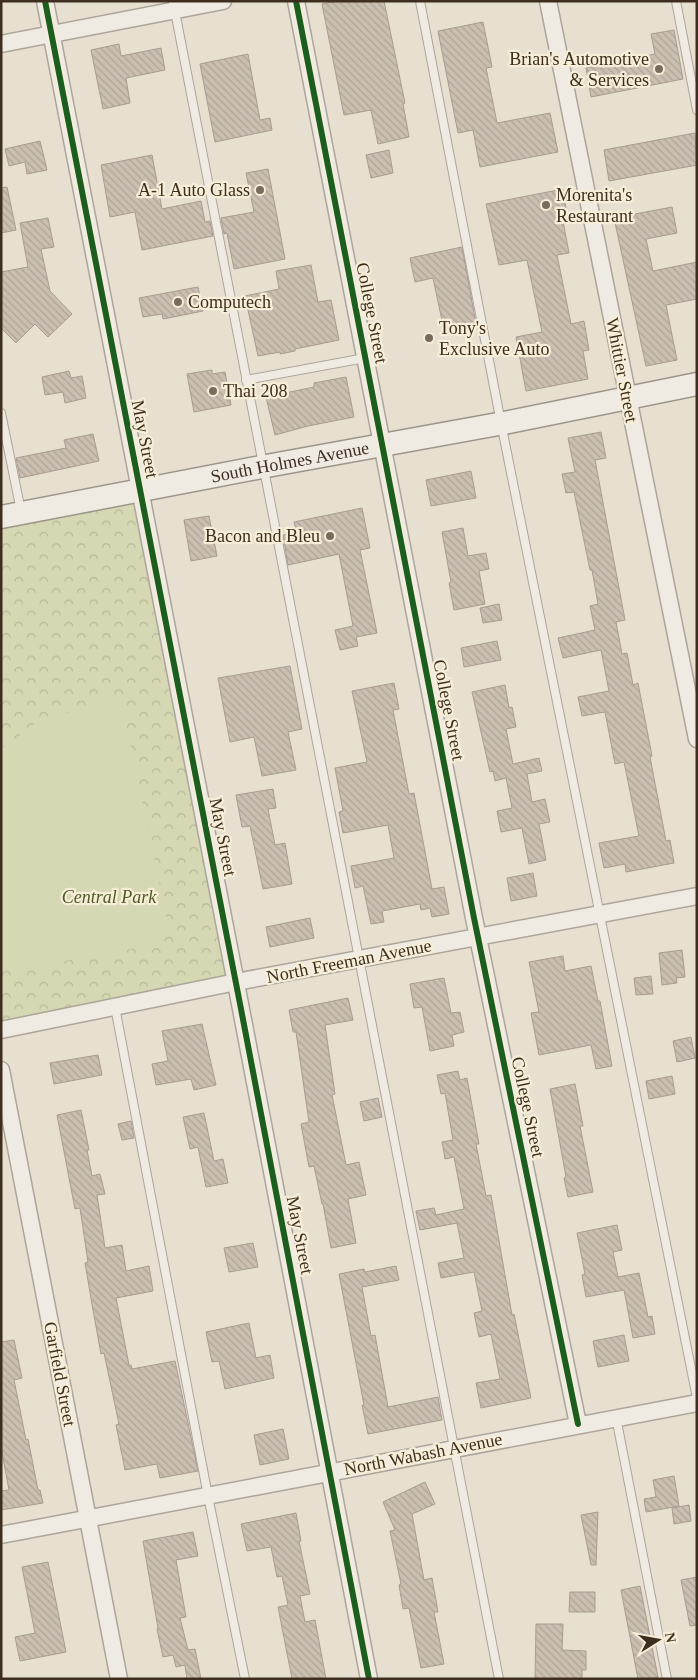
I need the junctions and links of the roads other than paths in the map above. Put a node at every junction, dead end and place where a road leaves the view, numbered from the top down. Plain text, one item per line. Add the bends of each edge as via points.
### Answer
1 (45, 1) edge
2 (223, 1) edge
3 (296, 1) edge
4 (420, 1) edge
5 (548, 1) edge
6 (676, 1) edge
7 (173, 6) edge
8 (51, 34) junction
9 (1, 44) edge
10 (697, 110) edge
11 (365, 358) junction
12 (246, 380) junction
13 (697, 384) edge
14 (628, 397) junction
15 (1, 413) edge
16 (501, 423) junction
17 (382, 444) junction
18 (263, 466) junction
19 (140, 490) junction
20 (11, 515) edge
21 (697, 739) edge
22 (697, 896) edge
23 (600, 914) junction
24 (478, 937) junction
25 (360, 959) junction
26 (236, 982) junction
27 (115, 1008) junction
28 (1, 1030) edge
29 (1, 1070) edge
30 (697, 1398) edge
31 (697, 1403) edge
32 (616, 1417) junction
33 (578, 1424) junction
34 (454, 1448) junction
35 (330, 1471) junction
36 (208, 1496) junction
37 (87, 1518) junction
38 (1, 1534) edge
39 (118, 1679) edge
40 (245, 1679) edge
41 (369, 1679) edge
42 (499, 1679) edge
43 (667, 1679) edge

1 - 8 street, May Street
2 - 7 street
3 - 11 street, College Street
4 - 16 lane
5 - 14 street, Whittier Street
6 - 10 lane
7 - 8 street
7 - 12 lane
8 - 9 street
8 - 19 street, May Street
11 - 12 lane
11 - 17 street, College Street
12 - 18 lane
13 - 14 main road, South Holmes Avenue
14 - 16 main road, South Holmes Avenue
14 - 21 street, Whittier Street
15 - 20 lane
16 - 17 main road, South Holmes Avenue
16 - 23 lane
17 - 18 main road, South Holmes Avenue
17 - 24 street, College Street
18 - 19 main road, South Holmes Avenue
18 - 25 lane
19 - 20 main road, South Holmes Avenue
19 - 26 street, May Street
22 - 23 street, North Freeman Avenue
23 - 24 street, North Freeman Avenue
23 - 30 lane
24 - 25 street, North Freeman Avenue
24 - 33 street, College Street
25 - 26 street, North Freeman Avenue
25 - 34 lane
26 - 27 street, North Freeman Avenue
26 - 35 street, May Street
27 - 28 street, North Freeman Avenue
27 - 36 lane
29 - 37 street, Garfield Street
31 - 32 street, North Wabash Avenue
32 - 33 street, North Wabash Avenue
32 - 43 lane
33 - 34 street, North Wabash Avenue
34 - 35 street, North Wabash Avenue
34 - 42 lane
35 - 36 street, North Wabash Avenue
35 - 41 street, May Street
36 - 37 street, North Wabash Avenue
36 - 40 lane
37 - 38 street, North Wabash Avenue
37 - 39 street, Garfield Street

